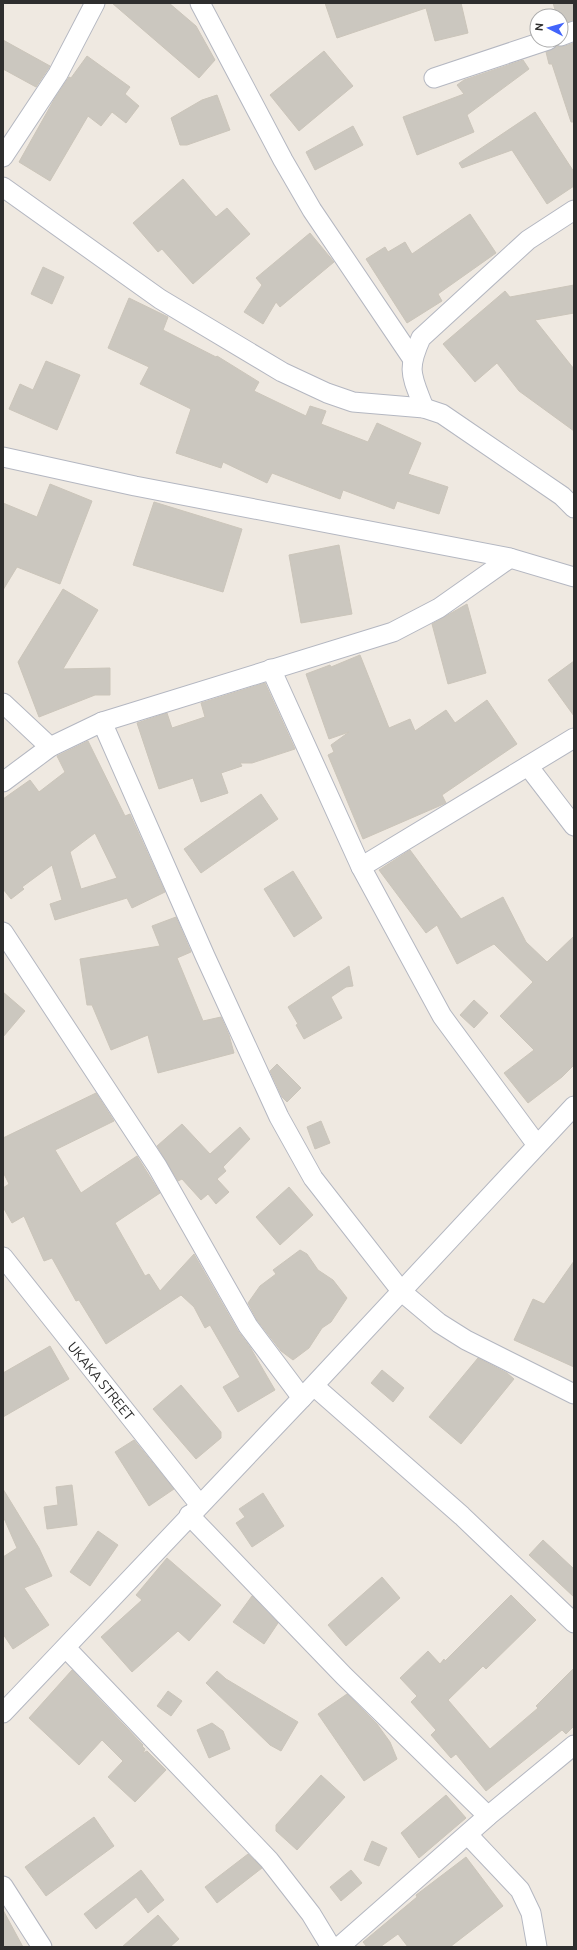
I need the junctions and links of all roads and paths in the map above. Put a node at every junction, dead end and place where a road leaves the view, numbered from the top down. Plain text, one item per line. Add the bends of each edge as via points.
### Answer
1 (95, 3) edge
2 (200, 3) edge
3 (529, 46) edge
4 (434, 78) dead end
5 (3, 157) edge
6 (3, 187) edge
7 (574, 210) edge
8 (412, 358) junction
9 (424, 408) junction
10 (3, 456) edge
11 (570, 497) edge
12 (510, 558) junction
13 (574, 577) edge
14 (271, 669) junction
15 (3, 703) edge
16 (102, 722) junction
17 (574, 738) edge
18 (50, 746) junction
19 (528, 766) junction
20 (3, 782) edge
21 (574, 826) edge
22 (361, 867) junction
23 (3, 932) edge
24 (574, 1106) edge
25 (537, 1145) junction
26 (3, 1257) edge
27 (402, 1292) junction
28 (308, 1392) junction
29 (574, 1394) edge
30 (194, 1510) junction
31 (574, 1623) edge
32 (66, 1648) junction
33 (3, 1713) edge
34 (574, 1745) edge
35 (488, 1816) junction
36 (468, 1835) junction
37 (3, 1886) edge
38 (42, 1947) edge
39 (331, 1947) edge
40 (339, 1947) edge
41 (537, 1947) edge

1 - 5 street via 58,74
2 - 8 street via 312,210
3 - 4 street
6 - 9 street via 160,299 282,372 353,402
7 - 8 street via 528,240 505,261 421,338
8 - 9 street via 412,375
9 - 11 street via 442,414
10 - 12 street via 135,486
12 - 13 street
12 - 14 street via 440,608 393,632
14 - 16 street
14 - 22 street
15 - 18 street
16 - 18 street
16 - 27 street via 204,956 279,1118 313,1178
17 - 19 street
18 - 20 street
19 - 21 street
19 - 22 street
22 - 25 street via 442,1016
23 - 28 street via 157,1166 248,1326
24 - 25 street
25 - 27 street
26 - 30 street, UKAKA STREET
27 - 28 street
27 - 29 street via 439,1323 466,1340
28 - 30 street
28 - 31 street via 462,1516
30 - 32 street
30 - 35 street, UKAKA STREET via 344,1676
32 - 33 street
32 - 39 street via 269,1860 311,1914
34 - 35 street
35 - 36 street
36 - 40 street
36 - 41 street via 520,1890 532,1912
37 - 38 street

